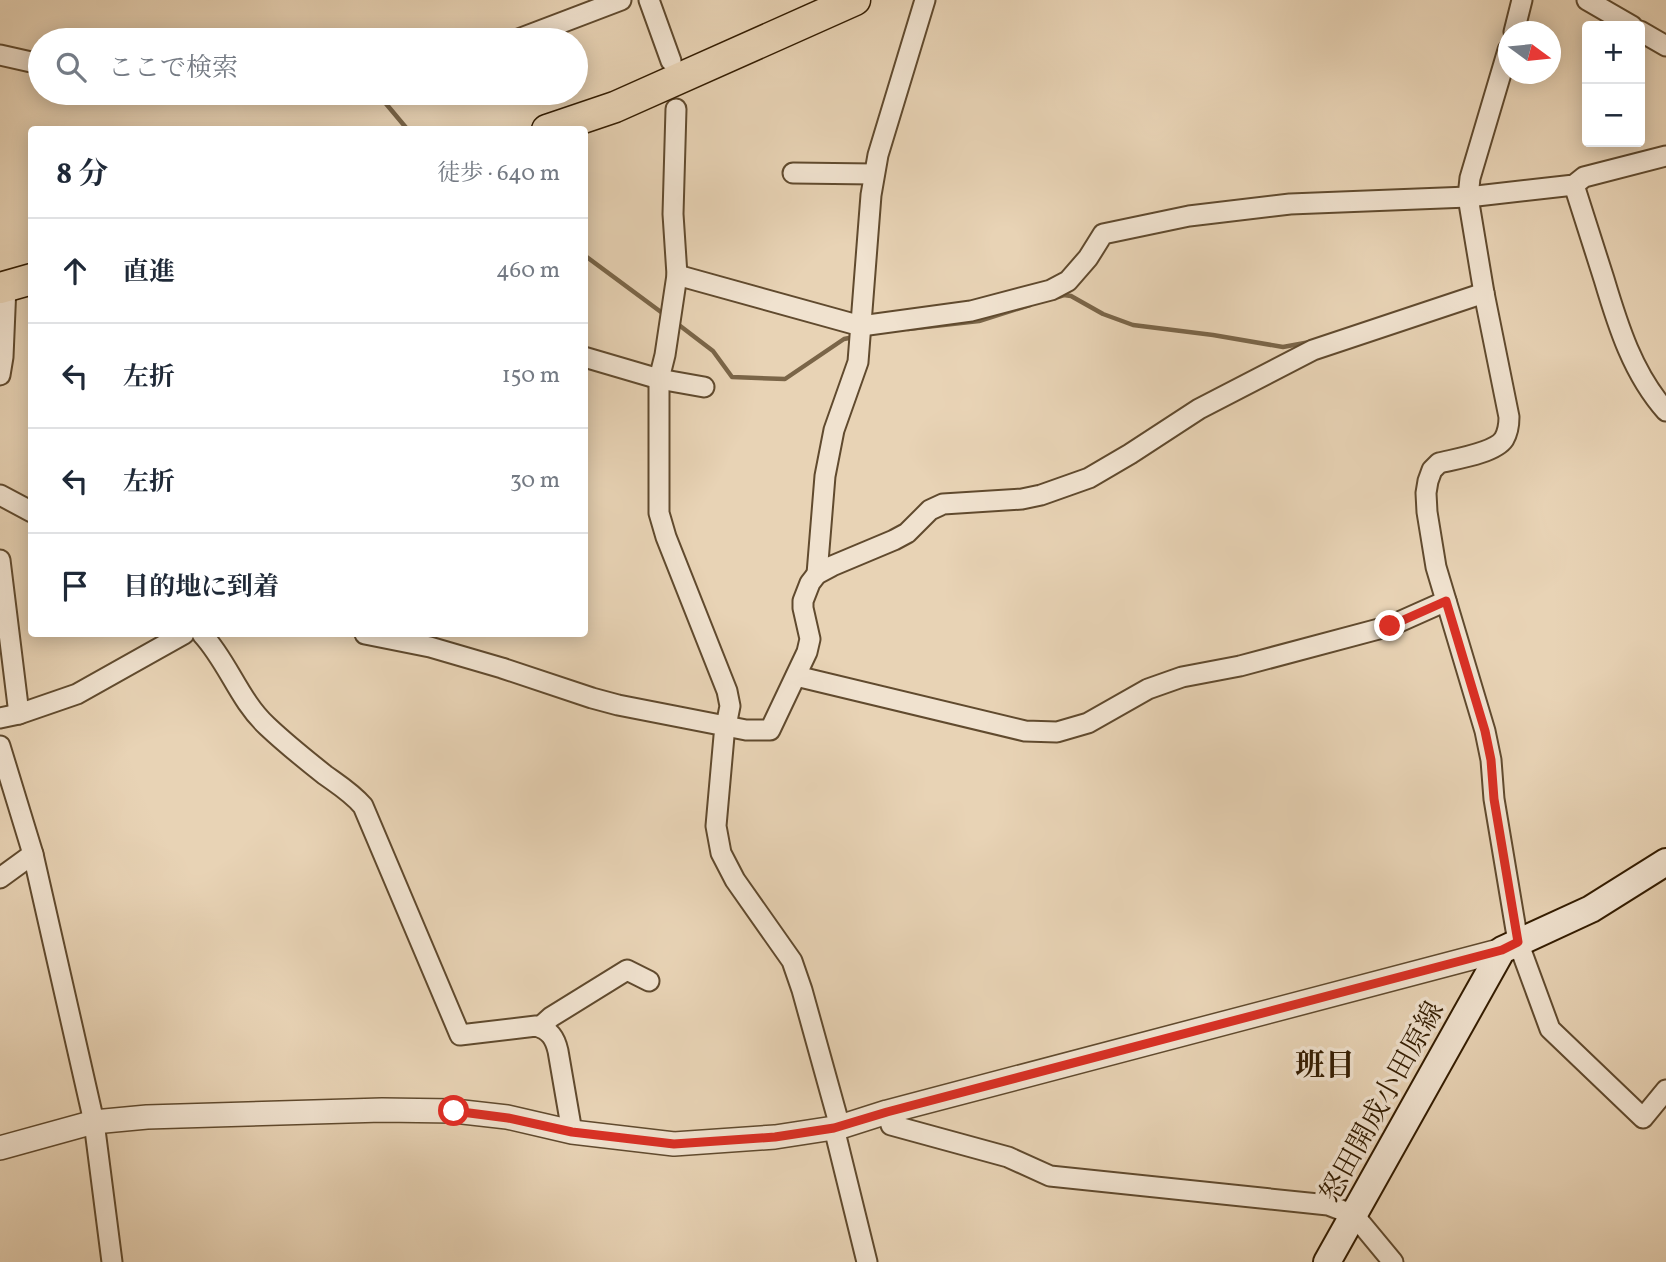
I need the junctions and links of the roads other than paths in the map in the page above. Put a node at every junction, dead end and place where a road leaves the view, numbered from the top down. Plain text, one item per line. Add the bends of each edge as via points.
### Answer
1 (621, 0) edge
2 (649, 0) edge
3 (855, 0) edge
4 (925, 0) edge
5 (1522, 0) edge
6 (1587, 0) edge
7 (1517, 21) edge
8 (1623, 21) edge
9 (548, 28) edge
10 (1645, 34) edge
11 (1666, 46) edge
12 (0, 55) edge
13 (28, 61) edge
14 (671, 61) dead end
15 (1498, 84) edge
16 (676, 109) dead end
17 (559, 126) edge
18 (1666, 156) edge
19 (793, 173) dead end
20 (874, 174) junction
21 (1574, 185) junction
22 (1468, 197) junction
23 (677, 275) junction
24 (13, 284) edge
25 (1484, 293) junction
26 (861, 326) junction
27 (588, 359) edge
28 (0, 375) edge
29 (659, 379) junction
30 (704, 387) dead end
31 (1666, 411) edge
32 (0, 495) edge
33 (28, 510) edge
34 (0, 560) edge
35 (817, 574) junction
36 (1446, 601) junction
37 (179, 637) edge
38 (205, 637) edge
39 (380, 637) edge
40 (796, 677) junction
41 (10, 716) edge
42 (726, 727) junction
43 (0, 746) edge
44 (33, 853) junction
45 (1666, 862) edge
46 (0, 878) edge
47 (1510, 946) junction
48 (649, 981) dead end
49 (540, 1027) junction
50 (1666, 1090) edge
51 (887, 1112) junction
52 (94, 1122) junction
53 (837, 1128) junction
54 (572, 1132) junction
55 (0, 1148) edge
56 (1354, 1215) junction
57 (112, 1262) edge
58 (867, 1262) edge
59 (1327, 1262) edge
60 (1393, 1262) edge

1 - 9 street
2 - 14 street
3 - 17 main road via 615,107
4 - 20 street
5 - 7 street
6 - 8 street
10 - 11 street
12 - 13 street
15 - 22 street
16 - 23 street via 673,214
18 - 21 street via 1584,177
19 - 20 street
20 - 26 street
21 - 22 street
21 - 31 street via 1617,322 1637,369
22 - 25 street
22 - 26 street via 1290,204 1189,216 1103,234 1068,281 1051,290 971,311
23 - 26 street
23 - 29 street
24 - 28 street
25 - 35 street via 1313,350 1199,409 1089,478 1023,499 943,504 907,533
25 - 36 street via 1509,427 1495,448 1439,463 1428,481 1427,512
26 - 35 street via 858,362 834,430 824,476
27 - 29 street
29 - 30 street
29 - 42 street via 659,513 727,691
32 - 33 street
34 - 41 street
35 - 40 street via 803,601 810,639
36 - 40 street via 1390,626 1182,677 1088,723 1057,732 1025,732
36 - 47 street via 1491,760
37 - 41 street via 77,694
38 - 49 street via 248,706 363,806 460,1035
39 - 42 street via 502,667 618,705
40 - 42 street via 769,730
42 - 53 street via 716,827 721,853 792,961
43 - 44 street
44 - 46 street
44 - 52 street
45 - 47 main road via 1591,909
47 - 50 street via 1550,1029 1643,1118
47 - 51 street
47 - 56 main road, 怒田開成小田原線
48 - 49 street via 627,970
49 - 54 street via 556,1041
51 - 53 street
51 - 56 street via 891,1125 1007,1157 1050,1176 1328,1205
52 - 54 street via 181,1115 454,1111
52 - 55 street
52 - 57 street
53 - 54 street via 674,1144
53 - 58 street
56 - 59 main road, 怒田開成小田原線
56 - 60 street

